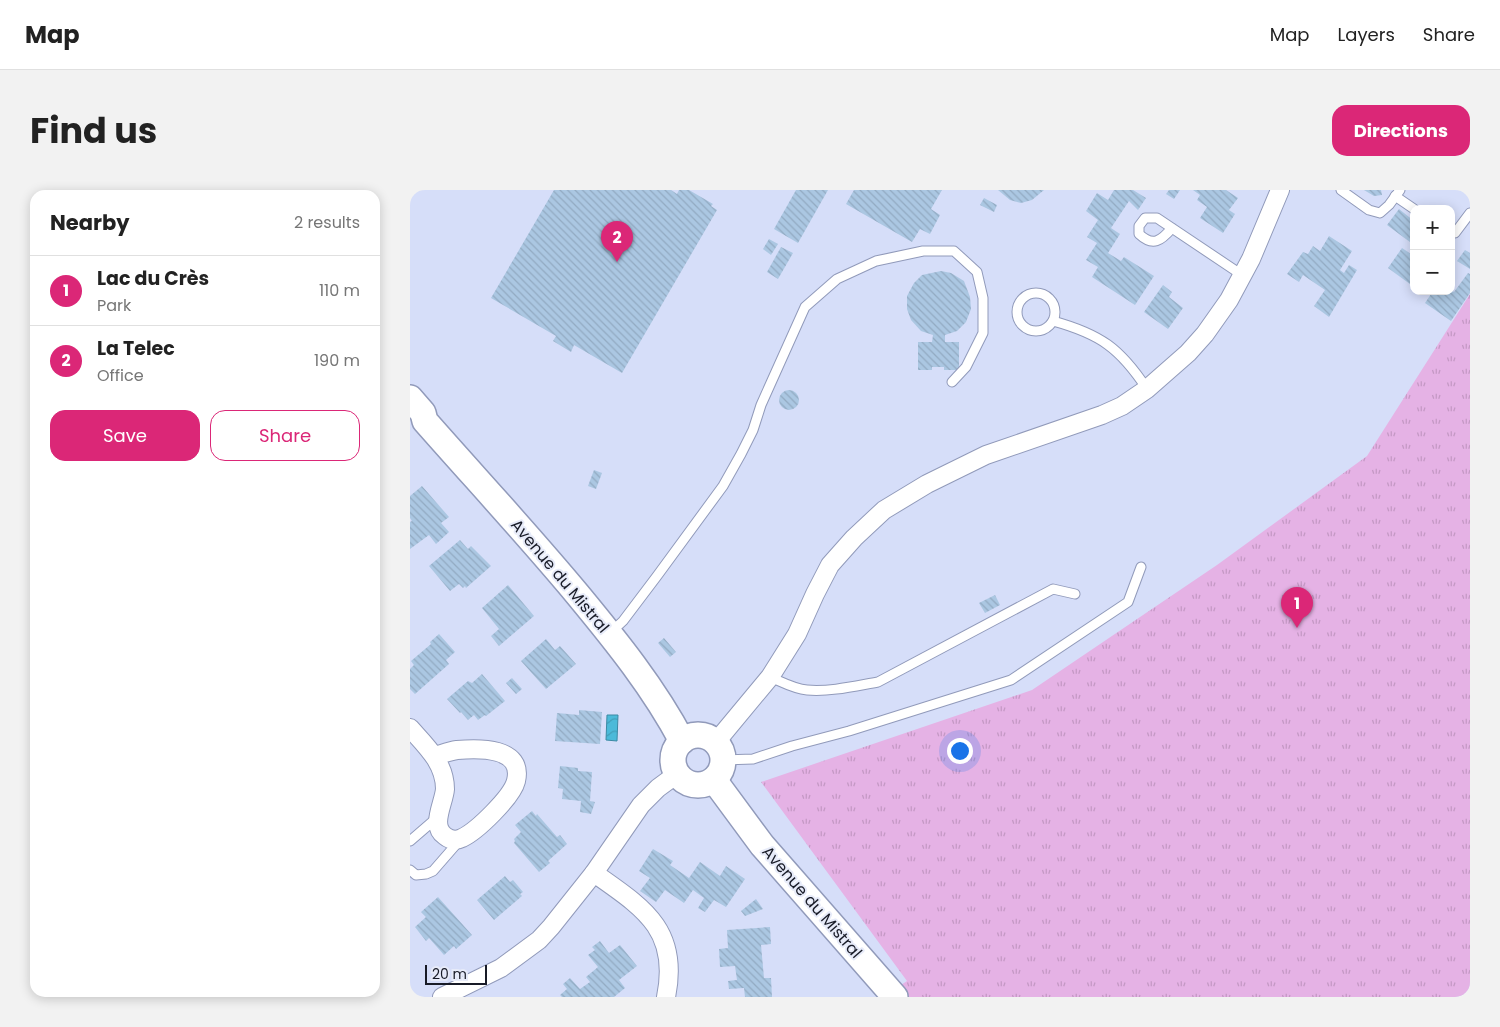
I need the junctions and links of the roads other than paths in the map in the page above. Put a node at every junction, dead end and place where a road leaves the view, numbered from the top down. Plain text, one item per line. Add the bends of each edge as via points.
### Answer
1 (1280, 190) edge
2 (1341, 190) edge
3 (1397, 193) edge
4 (1410, 205) edge
5 (1470, 213) edge
6 (1172, 228) dead end
7 (1455, 233) edge
8 (1242, 274) junction
9 (1053, 321) junction
10 (952, 382) dead end
11 (1147, 389) junction
12 (410, 398) edge
13 (417, 418) edge
14 (1140, 568) dead end
15 (1075, 594) dead end
16 (610, 634) junction
17 (770, 677) junction
18 (410, 728) edge
19 (682, 740) junction
20 (435, 756) junction
21 (718, 761) junction
22 (677, 774) junction
23 (439, 816) junction
24 (461, 839) junction
25 (410, 841) edge
26 (410, 870) edge
27 (594, 873) junction
28 (442, 997) edge
29 (666, 997) edge
30 (895, 997) edge

1 - 8 street
2 - 3 lane via 1369,210 1380,213
3 - 4 lane
5 - 7 lane
6 - 8 lane
8 - 11 street via 1229,300 1205,334
9 - 9 lane via 1055,309 1045,294 1032,293 1022,299 1017,310 1025,327 1043,329
9 - 11 lane via 1089,332 1109,345 1131,365
10 - 16 lane via 966,367 983,333 983,298 977,272 954,251 922,251 876,262 837,280 805,307 749,438 723,486
11 - 17 street via 1102,415 986,455 884,510 830,565 797,634
12 - 13 street, Avenue du Mistral via 423,413
13 - 16 street, Avenue du Mistral via 539,549
14 - 21 lane via 1128,602 1011,680 753,759
15 - 17 lane via 1053,589 878,682 806,690
16 - 19 street, Avenue du Mistral
17 - 21 street
18 - 20 street
19 - 21 street via 703,735
19 - 22 street via 674,753
20 - 23 street via 445,788
20 - 24 street via 457,750 493,750 513,760 517,771 511,792 475,830
21 - 22 street via 707,784 690,784
21 - 30 street, Avenue du Mistral via 762,845
22 - 27 street via 641,805
23 - 24 street via 438,827 442,835 451,840
23 - 25 lane
24 - 26 lane via 433,871 416,875
27 - 28 street via 539,940 501,968
27 - 29 street via 638,905 658,927 668,951 670,977

